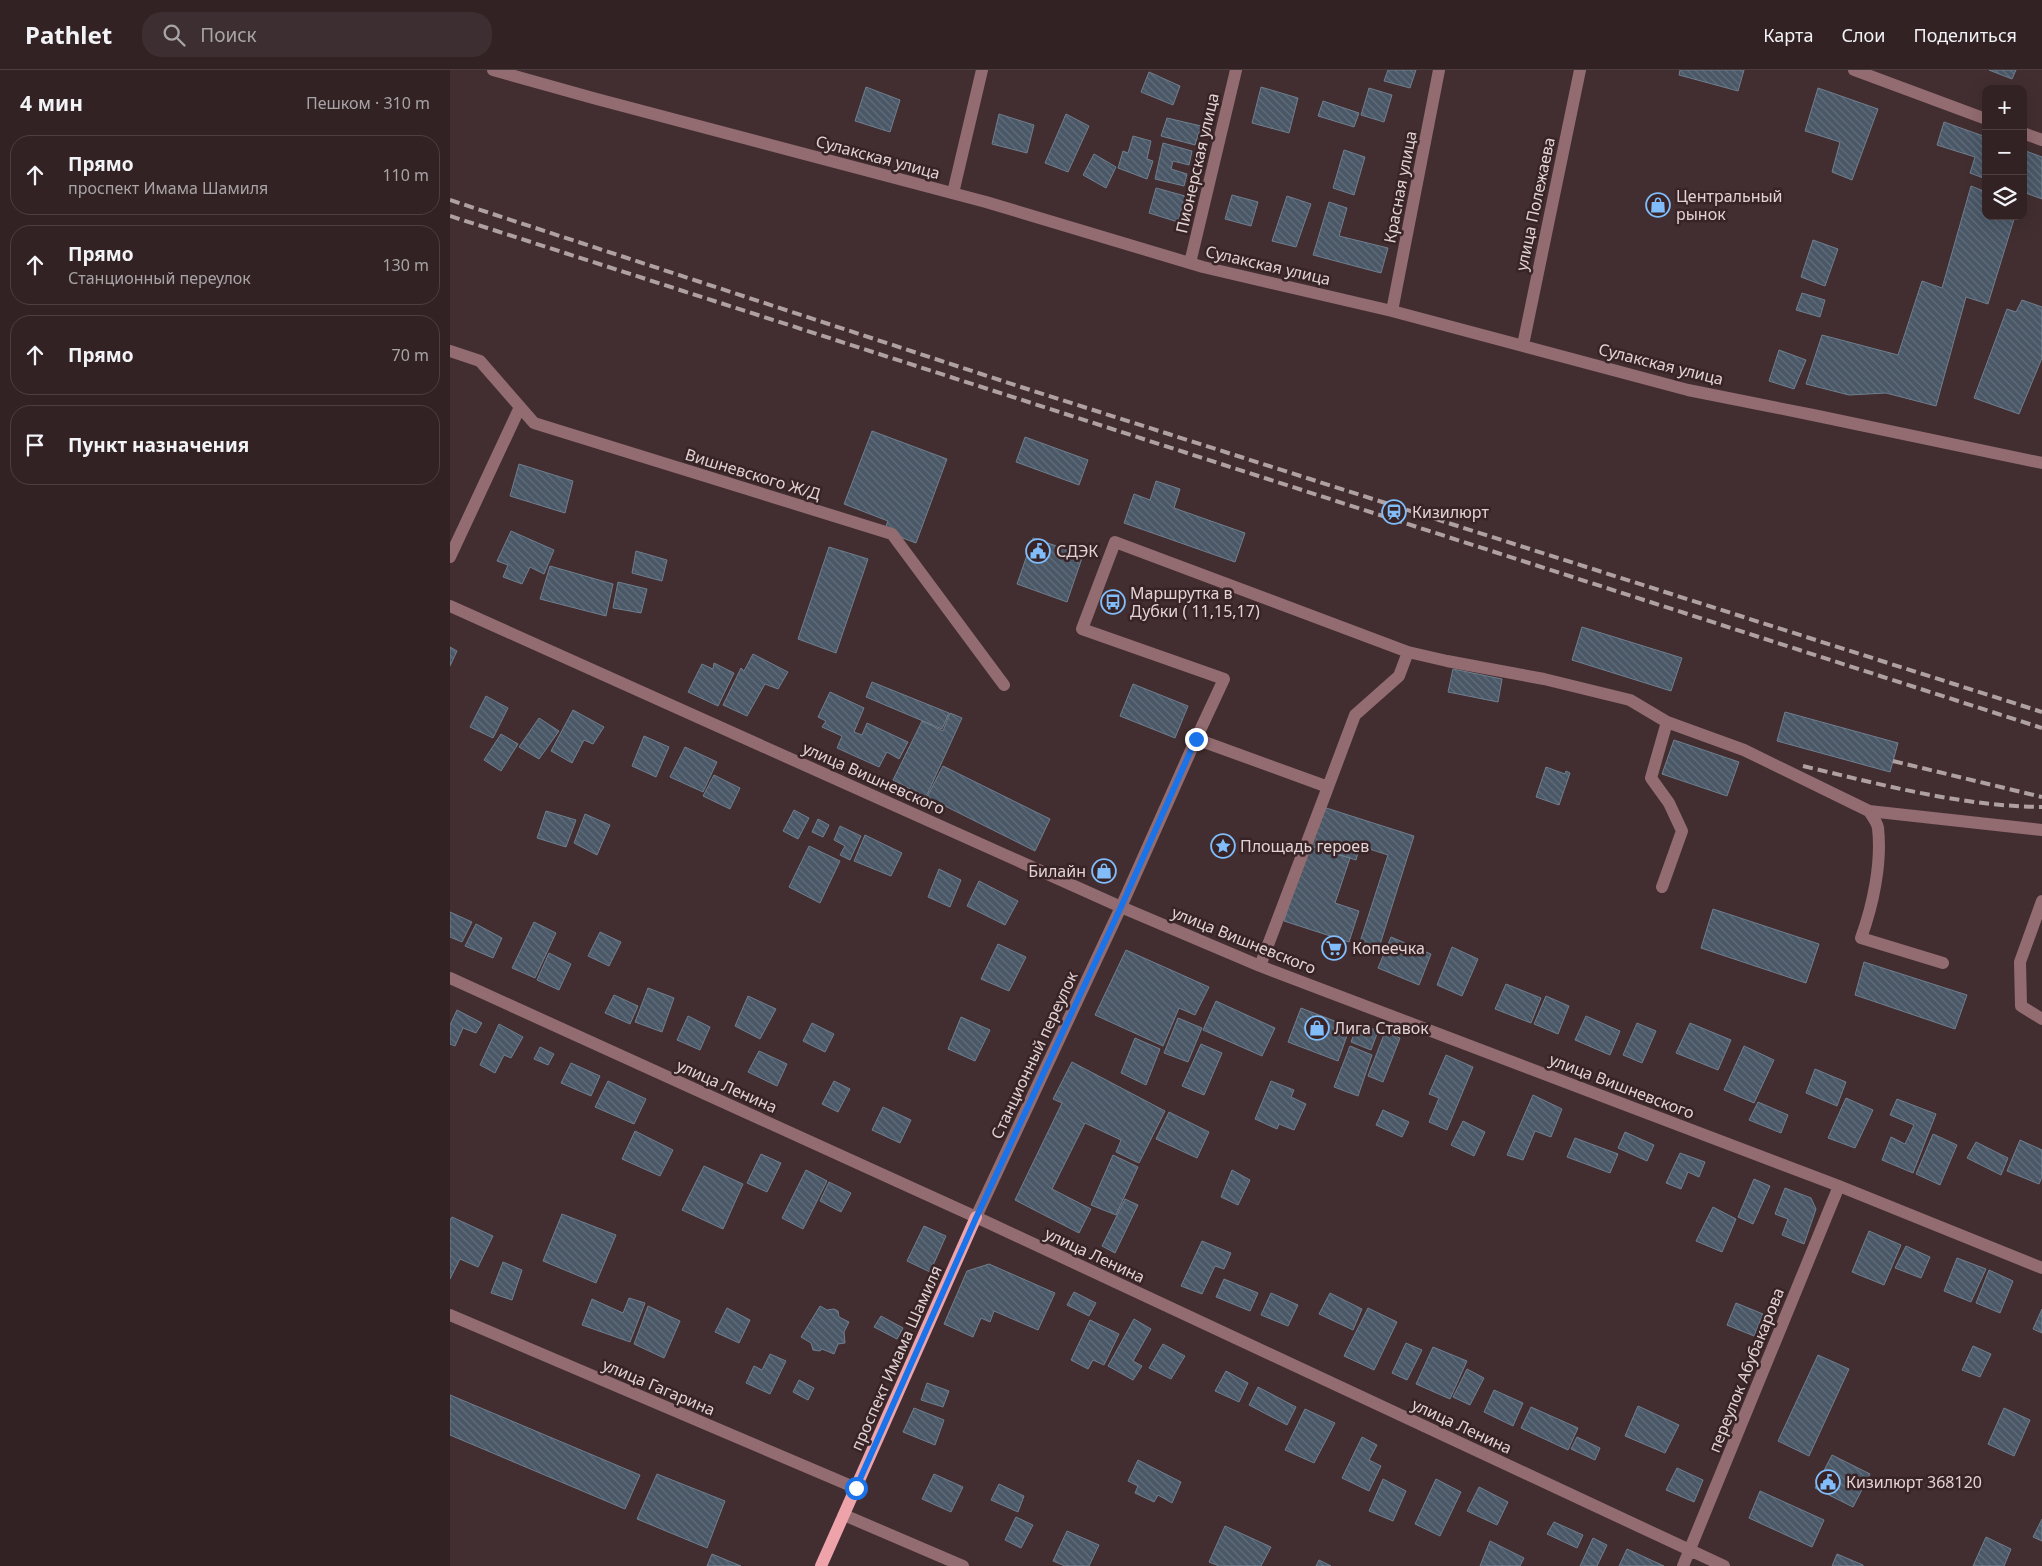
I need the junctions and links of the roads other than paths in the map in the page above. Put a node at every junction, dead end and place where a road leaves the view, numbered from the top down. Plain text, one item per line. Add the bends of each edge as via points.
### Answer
1 (493, 70) edge
2 (982, 70) edge
3 (1236, 70) edge
4 (1439, 70) edge
5 (1580, 70) edge
6 (1854, 70) edge
7 (1982, 118) edge
8 (2027, 134) edge
9 (2042, 140) edge
10 (953, 193) junction
11 (1190, 263) junction
12 (1392, 311) junction
13 (1523, 345) junction
14 (450, 351) edge
15 (520, 407) junction
16 (2042, 464) edge
17 (450, 557) edge
18 (450, 606) edge
19 (1408, 652) junction
20 (1004, 685) dead end
21 (1666, 722) junction
22 (1196, 739) junction
23 (1328, 787) junction
24 (1869, 811) junction
25 (2042, 830) edge
26 (1662, 887) dead end
27 (2042, 901) edge
28 (1121, 907) junction
29 (1943, 963) dead end
30 (1260, 966) junction
31 (450, 978) edge
32 (2042, 1019) edge
33 (1839, 1186) junction
34 (976, 1218) junction
35 (2042, 1268) edge
36 (450, 1315) edge
37 (856, 1488) junction
38 (844, 1515) junction
39 (1689, 1550) junction
40 (821, 1566) edge
41 (963, 1566) edge
42 (1683, 1566) edge
43 (1724, 1566) edge

1 - 10 street, Сулакская улица
2 - 10 street
3 - 11 street, Пионерская улица
4 - 12 street, Красная улица
5 - 13 street, улица Полежаева
6 - 7 street
8 - 9 street
10 - 11 street, Сулакская улица
11 - 12 street, Сулакская улица
12 - 13 street, Сулакская улица
13 - 16 street, Сулакская улица via 1688,390
14 - 15 street, Вишневского Ж/Д via 480,361
15 - 17 street
15 - 20 street, Вишневского Ж/Д via 534,423 892,534
18 - 28 street, улица Вишневского
19 - 21 street via 1630,700
19 - 22 street, Станционный переулок via 1115,542 1082,629 1224,680
19 - 23 street via 1399,676 1355,715
21 - 24 street via 1744,750
21 - 26 street via 1651,778 1669,803 1682,830
22 - 23 street
22 - 28 street, Станционный переулок
23 - 30 street
24 - 25 street
24 - 29 street via 1878,826 1878,870 1861,938
27 - 32 street via 2020,962 2021,1006
28 - 30 street, улица Вишневского
28 - 34 street, Станционный переулок
30 - 33 street, улица Вишневского
31 - 34 street, улица Ленина
33 - 35 street, улица Вишневского
33 - 39 street, переулок Абубакарова
34 - 37 main road, проспект Имама Шамиля
34 - 39 street, улица Ленина
36 - 37 street, улица Гагарина
37 - 38 main road, проспект Имама Шамиля
38 - 40 main road, проспект Имама Шамиля
38 - 41 street
39 - 42 street, переулок Абубакарова
39 - 43 street, улица Ленина

